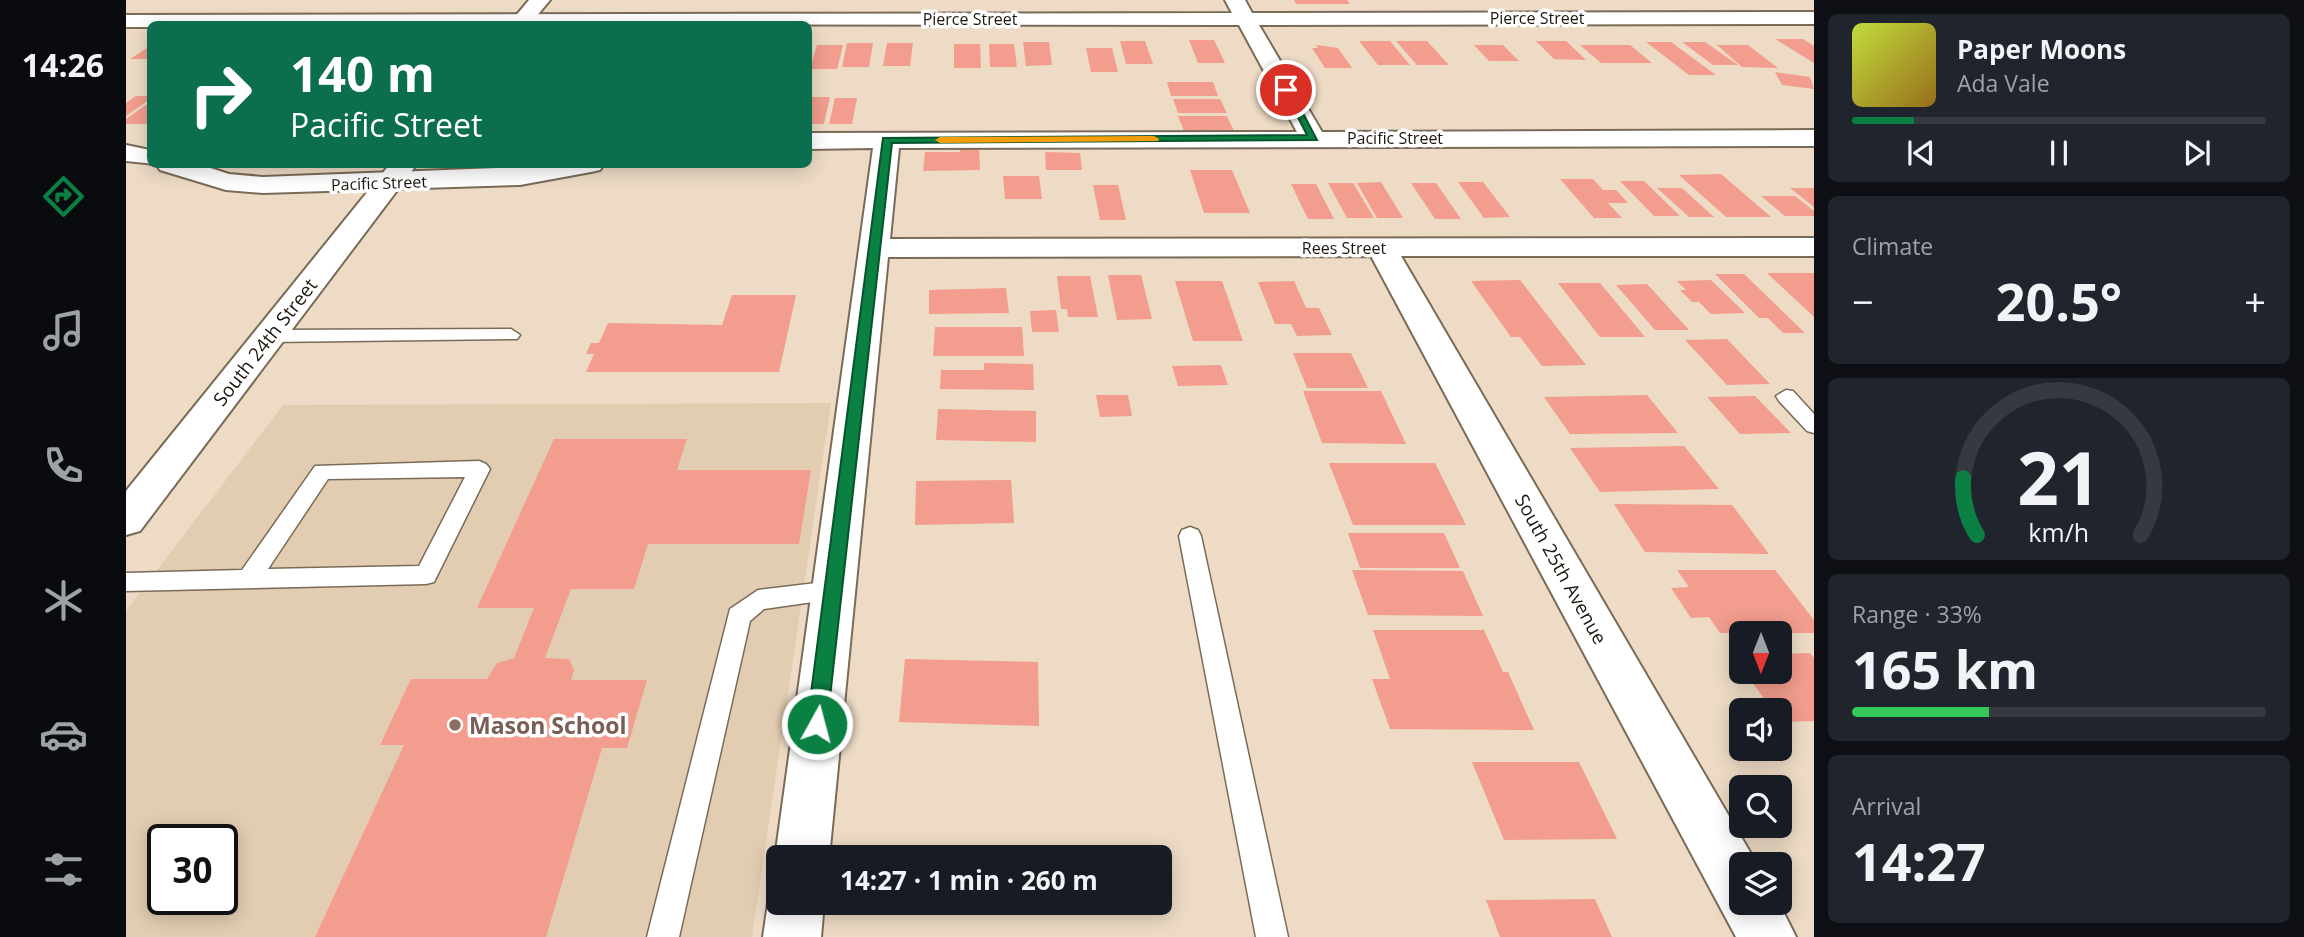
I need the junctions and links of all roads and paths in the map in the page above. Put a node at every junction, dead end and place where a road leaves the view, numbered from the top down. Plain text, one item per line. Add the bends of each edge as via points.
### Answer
1 (540, 0) edge
2 (1240, 9) edge
3 (1814, 18) edge
4 (126, 21) edge
5 (147, 21) edge
6 (521, 21) edge
7 (575, 21) edge
8 (1314, 138) junction
9 (1814, 138) edge
10 (887, 140) junction
11 (812, 141) edge
12 (126, 153) edge
13 (147, 157) edge
14 (181, 168) edge
15 (569, 168) edge
16 (396, 174) edge
17 (1814, 247) edge
18 (873, 248) junction
19 (1381, 248) junction
20 (511, 335) dead end
21 (270, 336) junction
22 (1786, 396) dead end
23 (1814, 426) edge
24 (126, 520) edge
25 (1190, 536) dead end
26 (249, 579) junction
27 (126, 582) edge
28 (833, 591) junction
29 (804, 845) edge
30 (1729, 870) edge
31 (795, 915) edge
32 (1755, 915) edge
33 (663, 937) edge
34 (792, 937) edge
35 (1272, 937) edge
36 (1767, 937) edge

1 - 6 street
2 - 3 street, Pierce Street
2 - 7 street, Pierce Street
2 - 8 street
4 - 5 street, Pierce Street
8 - 9 street, Pacific Street
8 - 10 street, Pacific Street
10 - 11 street, Pacific Street
10 - 18 street
12 - 13 street
14 - 16 street, Pacific Street via 244,185
15 - 16 street, Pacific Street via 520,177
16 - 21 street, South 24th Street
17 - 19 street, Rees Street
18 - 19 street, Rees Street
18 - 28 street
19 - 30 street, South 25th Avenue
20 - 21 lane
21 - 24 street, South 24th Street
22 - 23 lane
25 - 35 lane
26 - 26 lane via 426,575 480,469 321,471
26 - 27 lane
28 - 29 street
28 - 33 lane via 758,600 739,616
31 - 34 street
32 - 36 street

